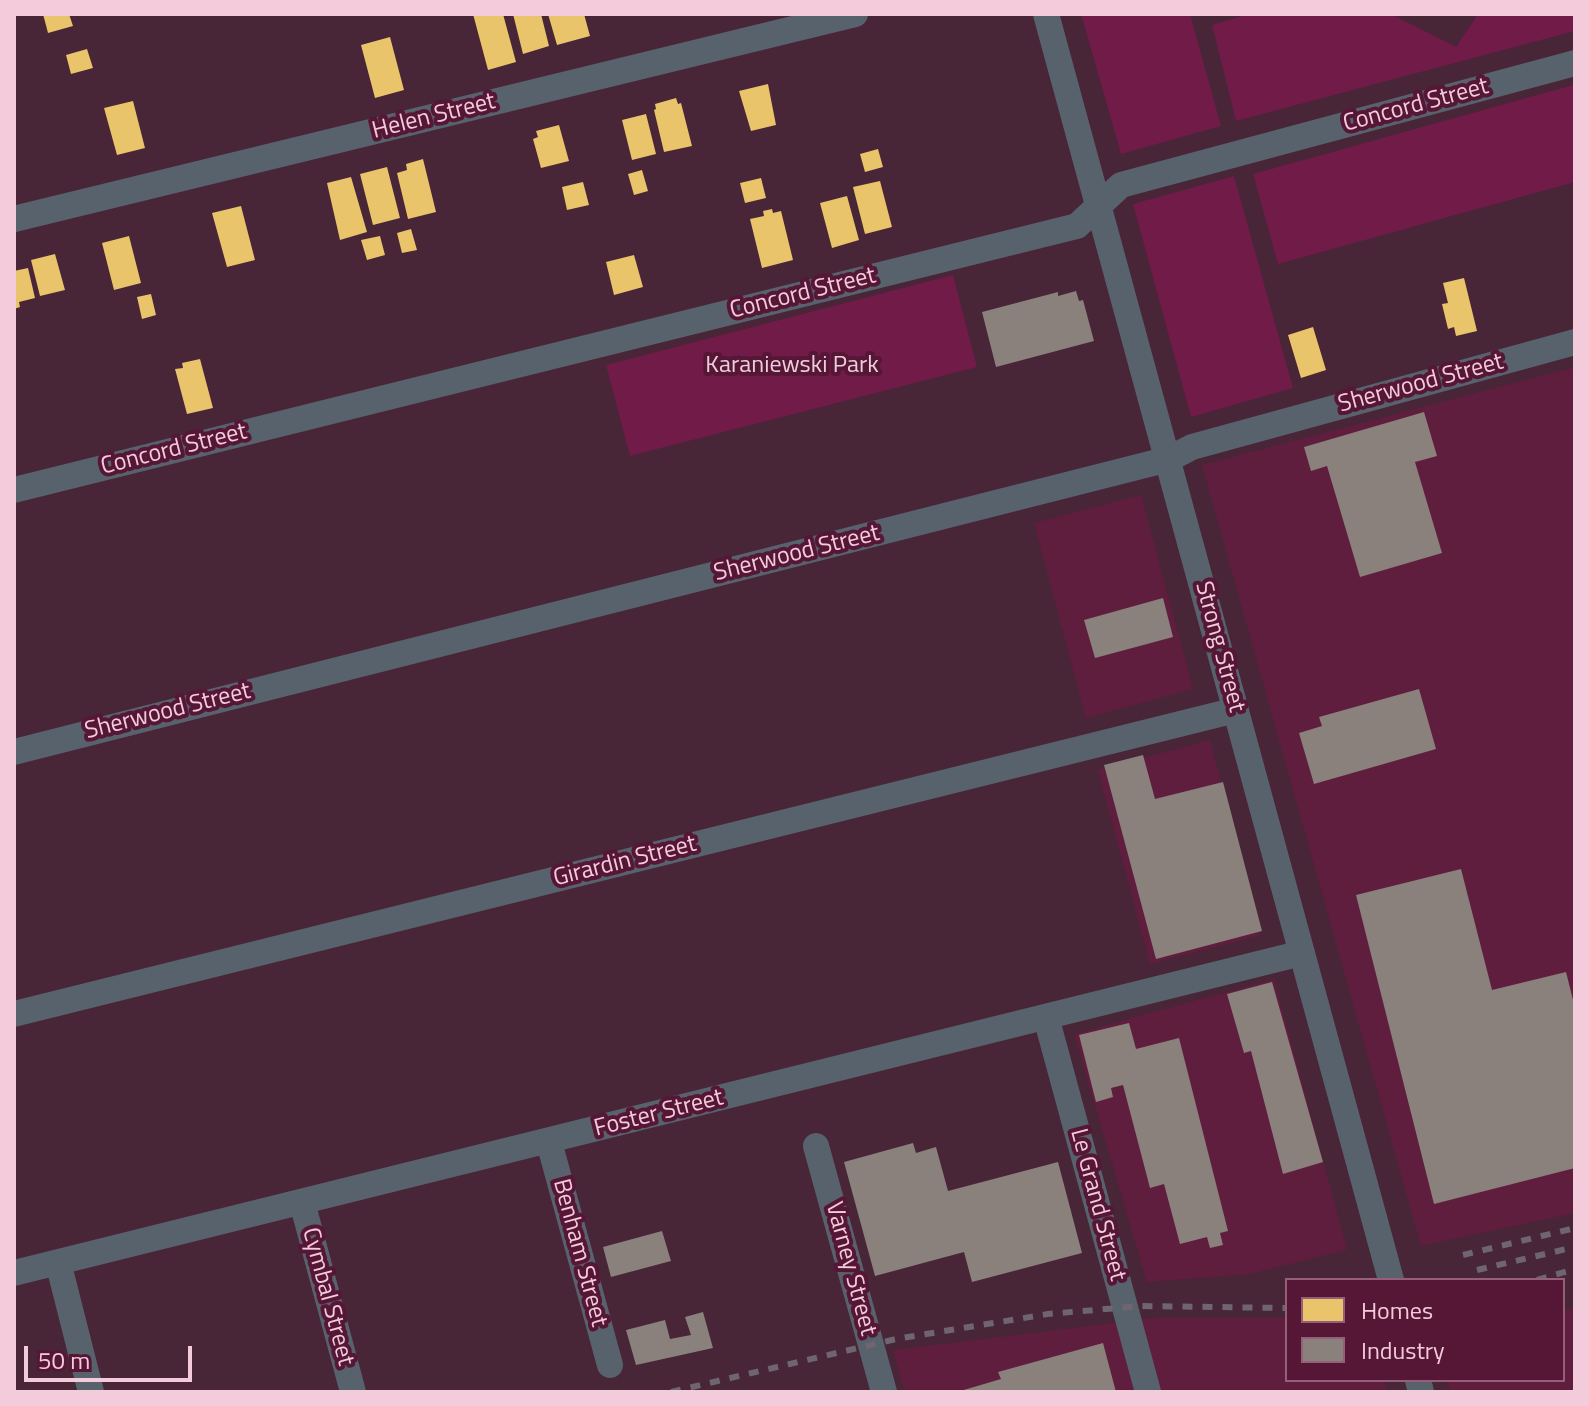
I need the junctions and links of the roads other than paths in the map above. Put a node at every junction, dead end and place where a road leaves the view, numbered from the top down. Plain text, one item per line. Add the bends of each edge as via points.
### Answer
1 (855, 14) edge
2 (1046, 14) edge
3 (1575, 63) edge
4 (1100, 206) junction
5 (14, 219) edge
6 (1575, 342) edge
7 (1169, 459) junction
8 (14, 490) edge
9 (1236, 710) junction
10 (14, 752) edge
11 (1302, 953) junction
12 (14, 1014) edge
13 (1046, 1017) junction
14 (549, 1142) junction
15 (816, 1146) dead end
16 (302, 1202) junction
17 (58, 1262) junction
18 (14, 1273) edge
19 (1390, 1278) edge
20 (610, 1365) dead end
21 (91, 1392) edge
22 (353, 1392) edge
23 (884, 1392) edge
24 (1148, 1392) edge

1 - 5 street, Helen Street
2 - 4 street, Strong Street
3 - 4 street, Concord Street via 1121,185
4 - 7 street, Strong Street
4 - 8 street, Concord Street via 1077,226
6 - 7 street, Sherwood Street via 1192,447
7 - 9 street, Strong Street
7 - 10 street, Sherwood Street
9 - 11 street, Strong Street
9 - 12 street, Girardin Street
11 - 13 street, Foster Street
11 - 19 street, Strong Street
13 - 14 street, Foster Street
13 - 24 street, Le Grand Street
14 - 16 street, Foster Street
14 - 20 street, Benham Street
15 - 23 street, Varney Street
16 - 17 street, Foster Street
16 - 22 street, Cymbal Street
17 - 18 street, Foster Street
17 - 21 street

